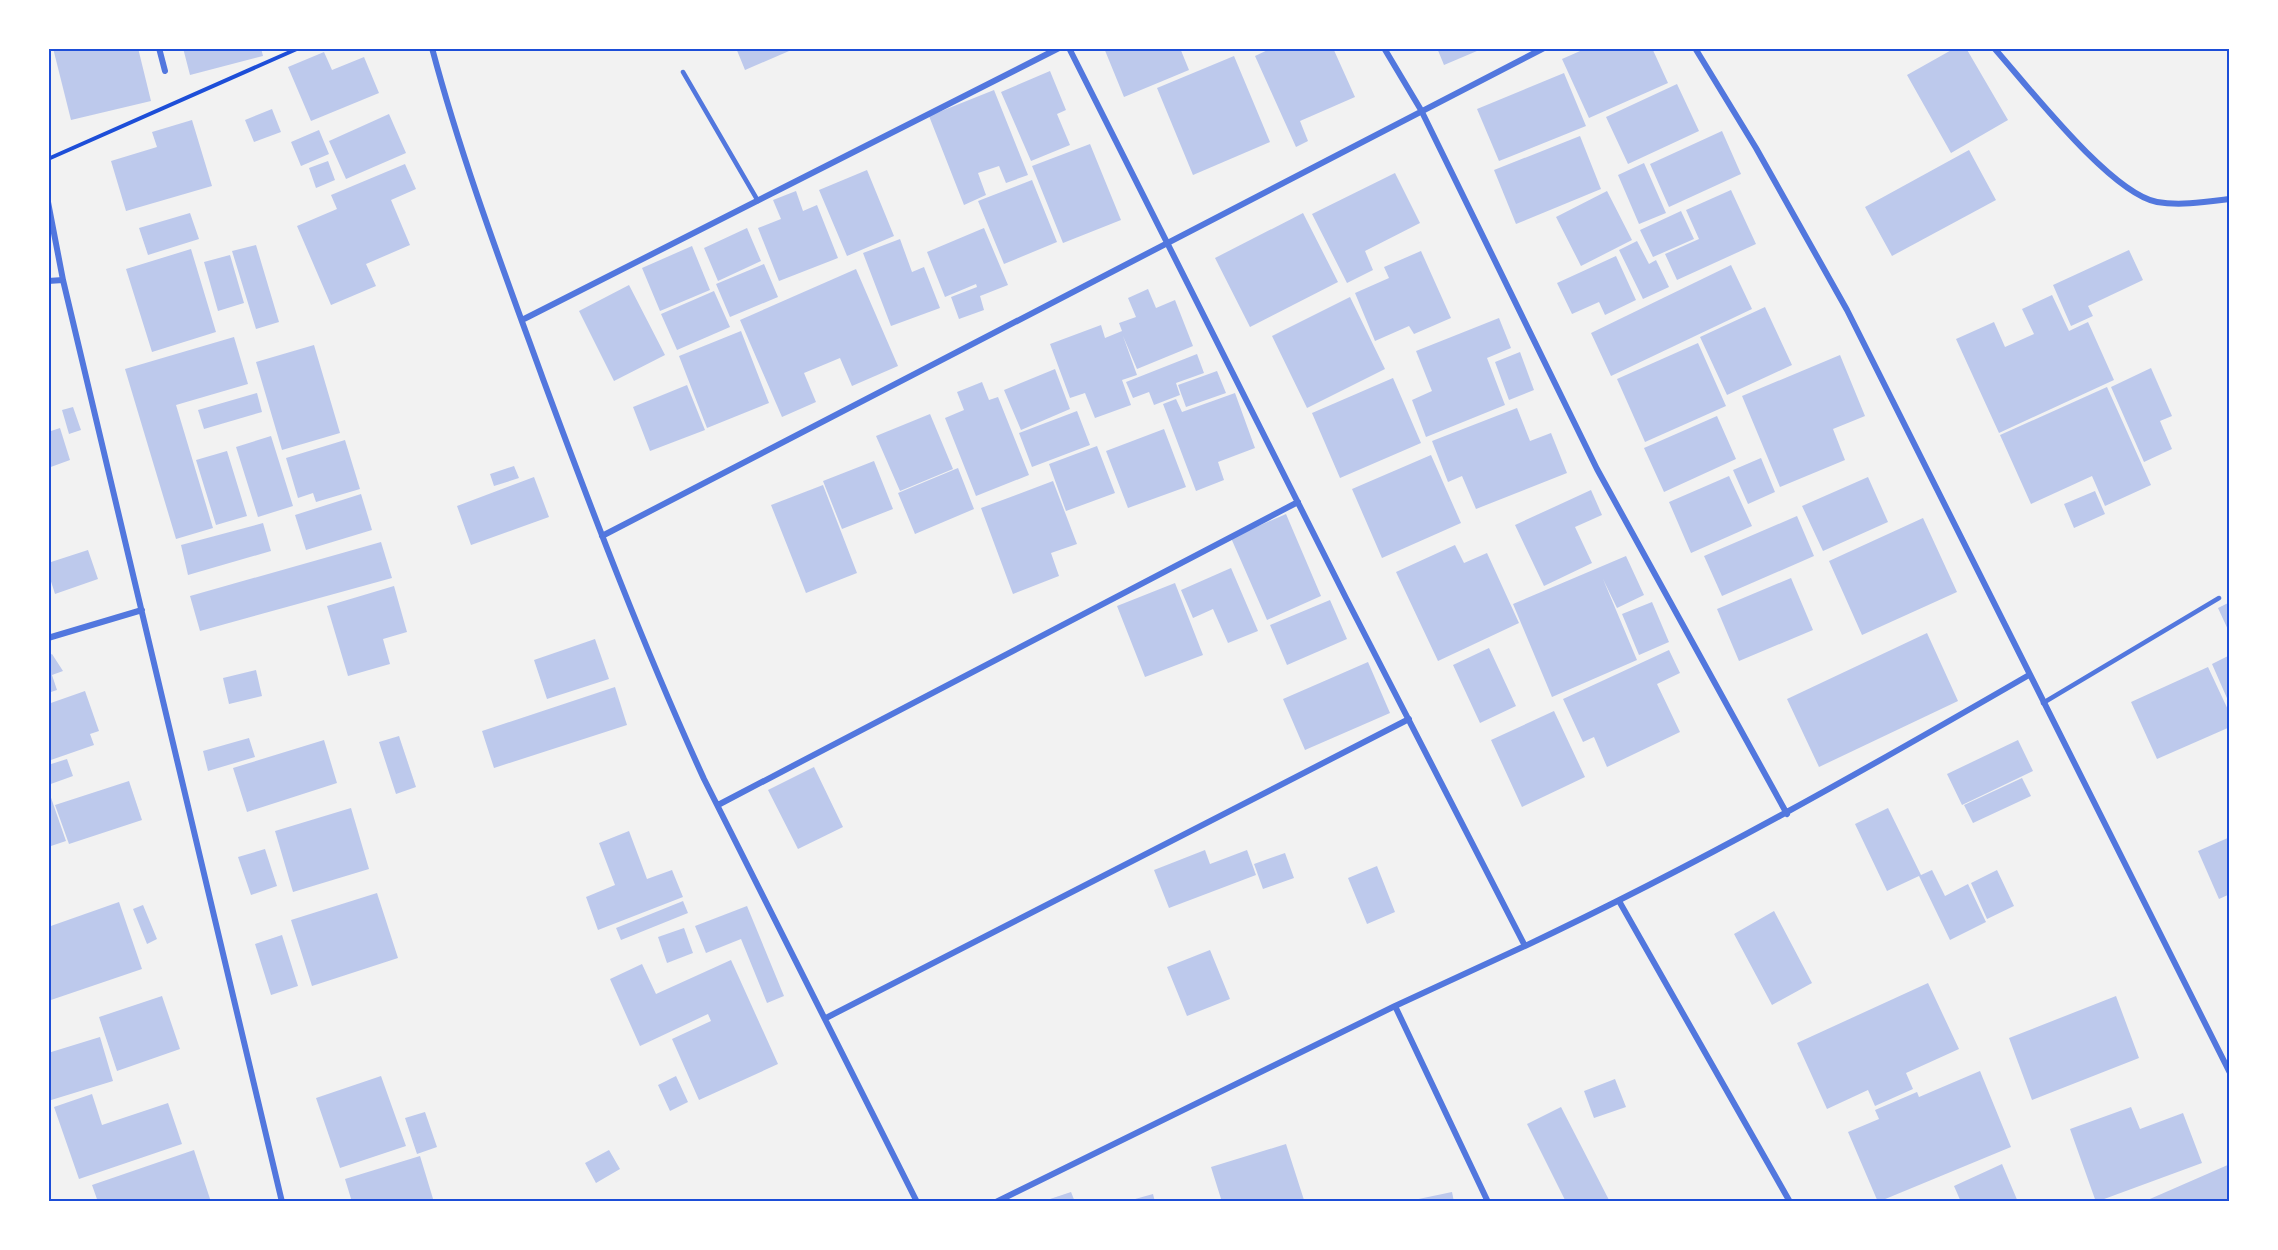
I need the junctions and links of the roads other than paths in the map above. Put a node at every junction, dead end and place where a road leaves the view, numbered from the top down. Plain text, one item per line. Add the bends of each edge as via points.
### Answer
1 (159, 48) edge
2 (432, 48) edge
3 (1059, 48) edge
4 (1069, 48) edge
5 (1384, 48) edge
6 (1544, 48) edge
7 (1695, 48) edge
8 (1994, 48) edge
9 (165, 70) dead end
10 (683, 72) dead end
11 (1421, 110) junction
12 (2230, 199) edge
13 (758, 201) junction
14 (48, 202) edge
15 (1167, 244) junction
16 (48, 280) edge
17 (63, 280) junction
18 (522, 320) junction
19 (1298, 502) junction
20 (602, 536) junction
21 (2219, 598) dead end
22 (142, 610) junction
23 (48, 638) edge
24 (2029, 675) junction
25 (2043, 703) junction
26 (1408, 719) junction
27 (718, 806) junction
28 (1787, 814) junction
29 (1619, 901) junction
30 (1525, 946) junction
31 (1395, 1006) junction
32 (826, 1018) junction
33 (2230, 1073) edge
34 (282, 1202) edge
35 (917, 1202) edge
36 (996, 1202) edge
37 (1488, 1202) edge
38 (1790, 1202) edge

1 - 9 street
2 - 18 street via 462,157
3 - 13 street
4 - 15 street
5 - 11 street
6 - 11 street
7 - 24 street via 1846,310
8 - 12 street via 2089,156 2123,184 2155,201 2195,203
10 - 13 lane
11 - 15 street
11 - 28 street via 1598,469
13 - 18 street
14 - 17 street
15 - 19 street
15 - 20 street
16 - 17 street
17 - 22 street
18 - 20 street
19 - 26 street
19 - 27 street
20 - 27 street via 676,718
21 - 25 lane
22 - 23 street
22 - 34 street
24 - 25 street
24 - 28 street
25 - 33 street
26 - 30 street
26 - 32 street
27 - 32 street
28 - 29 street
29 - 30 street
29 - 38 street
30 - 31 street
31 - 36 street
31 - 37 street
32 - 35 street

